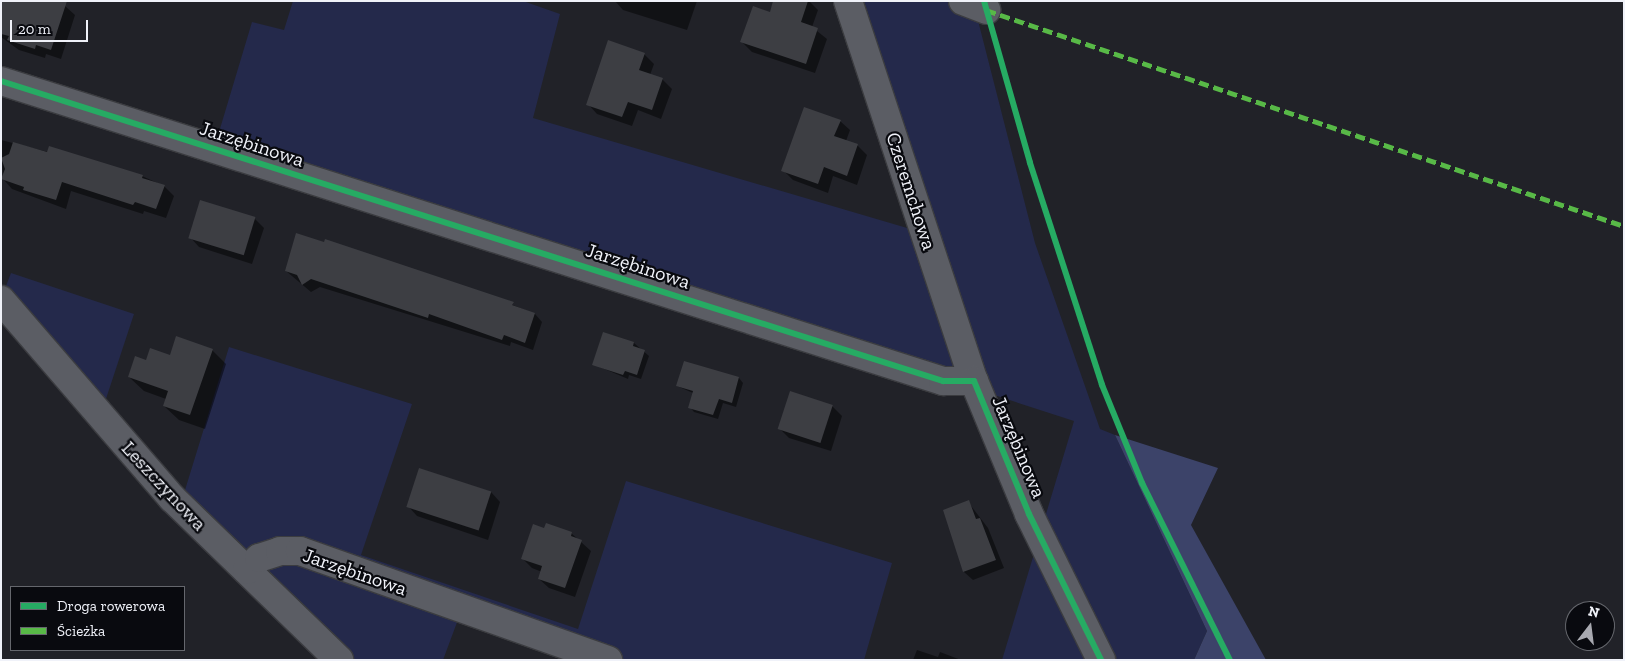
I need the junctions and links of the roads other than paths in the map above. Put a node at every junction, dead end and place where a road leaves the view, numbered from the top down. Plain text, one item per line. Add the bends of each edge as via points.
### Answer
1 (848, 1) edge
2 (1, 81) edge
3 (1, 300) edge
4 (974, 380) junction
5 (247, 570) junction
6 (339, 660) edge
7 (608, 660) edge
8 (1101, 660) edge

1 - 4 street, Czeremchowa
2 - 4 street, Jarzębinowa via 943,381
3 - 5 street, Leszczynowa via 172,498
4 - 8 street, Jarzębinowa via 1029,514
5 - 6 street, Leszczynowa
5 - 7 street, Jarzębinowa via 259,558 280,550 300,551

